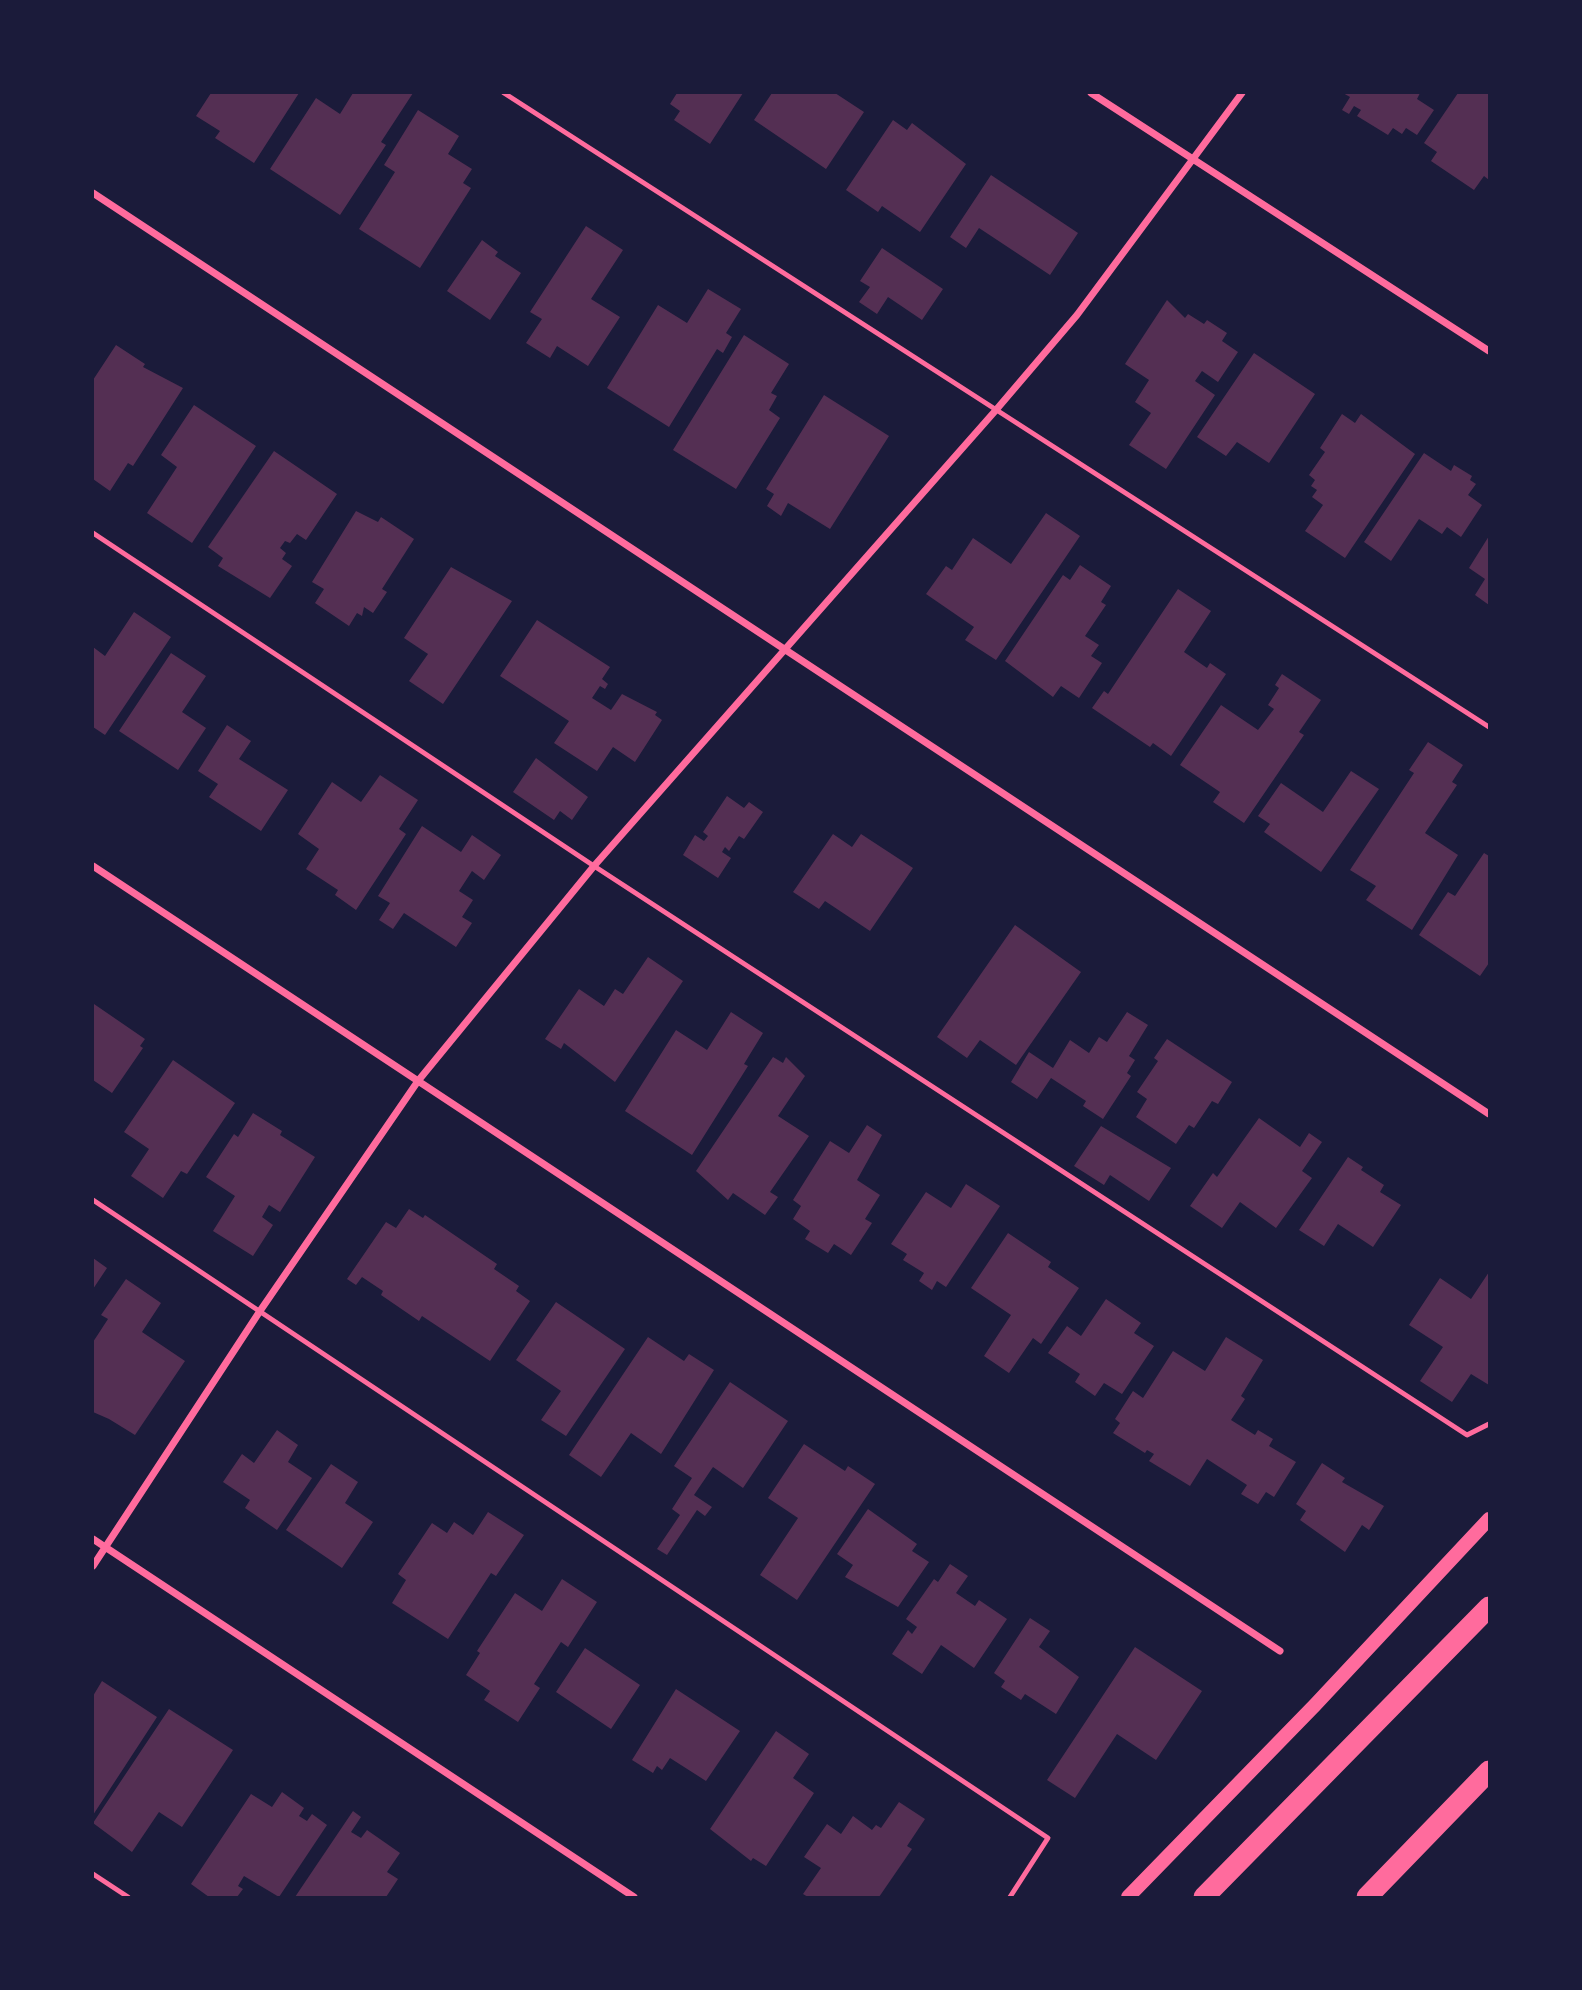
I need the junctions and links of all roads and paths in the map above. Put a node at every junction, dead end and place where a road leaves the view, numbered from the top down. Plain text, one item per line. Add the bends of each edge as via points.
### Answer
1 (504, 93) edge
2 (1091, 93) edge
3 (1242, 93) edge
4 (1194, 159) junction
5 (93, 193) edge
6 (1489, 351) edge
7 (996, 410) junction
8 (93, 533) edge
9 (785, 647) junction
10 (1489, 727) edge
11 (93, 866) edge
12 (594, 866) junction
13 (418, 1081) junction
14 (1489, 1114) edge
15 (93, 1200) edge
16 (260, 1311) junction
17 (1489, 1424) edge
18 (1489, 1519) edge
19 (93, 1539) edge
20 (105, 1547) junction
21 (93, 1566) edge
22 (1489, 1607) edge
23 (1280, 1651) dead end
24 (1489, 1771) edge
25 (93, 1874) edge
26 (128, 1897) edge
27 (634, 1897) edge
28 (1010, 1897) edge
29 (1128, 1897) edge
30 (1204, 1897) edge
31 (1367, 1897) edge

1 - 7 lane
2 - 4 street
3 - 4 street
4 - 6 street
4 - 7 street via 1077,315
5 - 9 street
7 - 9 street
7 - 10 lane
8 - 12 lane
9 - 12 street
9 - 14 street
11 - 13 street
12 - 13 street
12 - 17 lane via 1467,1435
13 - 16 street
13 - 23 street
15 - 16 lane
16 - 20 street
16 - 28 lane via 1048,1838
18 - 29 main road
19 - 20 street
20 - 21 street
20 - 27 street
22 - 30 highway
24 - 31 highway
25 - 26 lane

